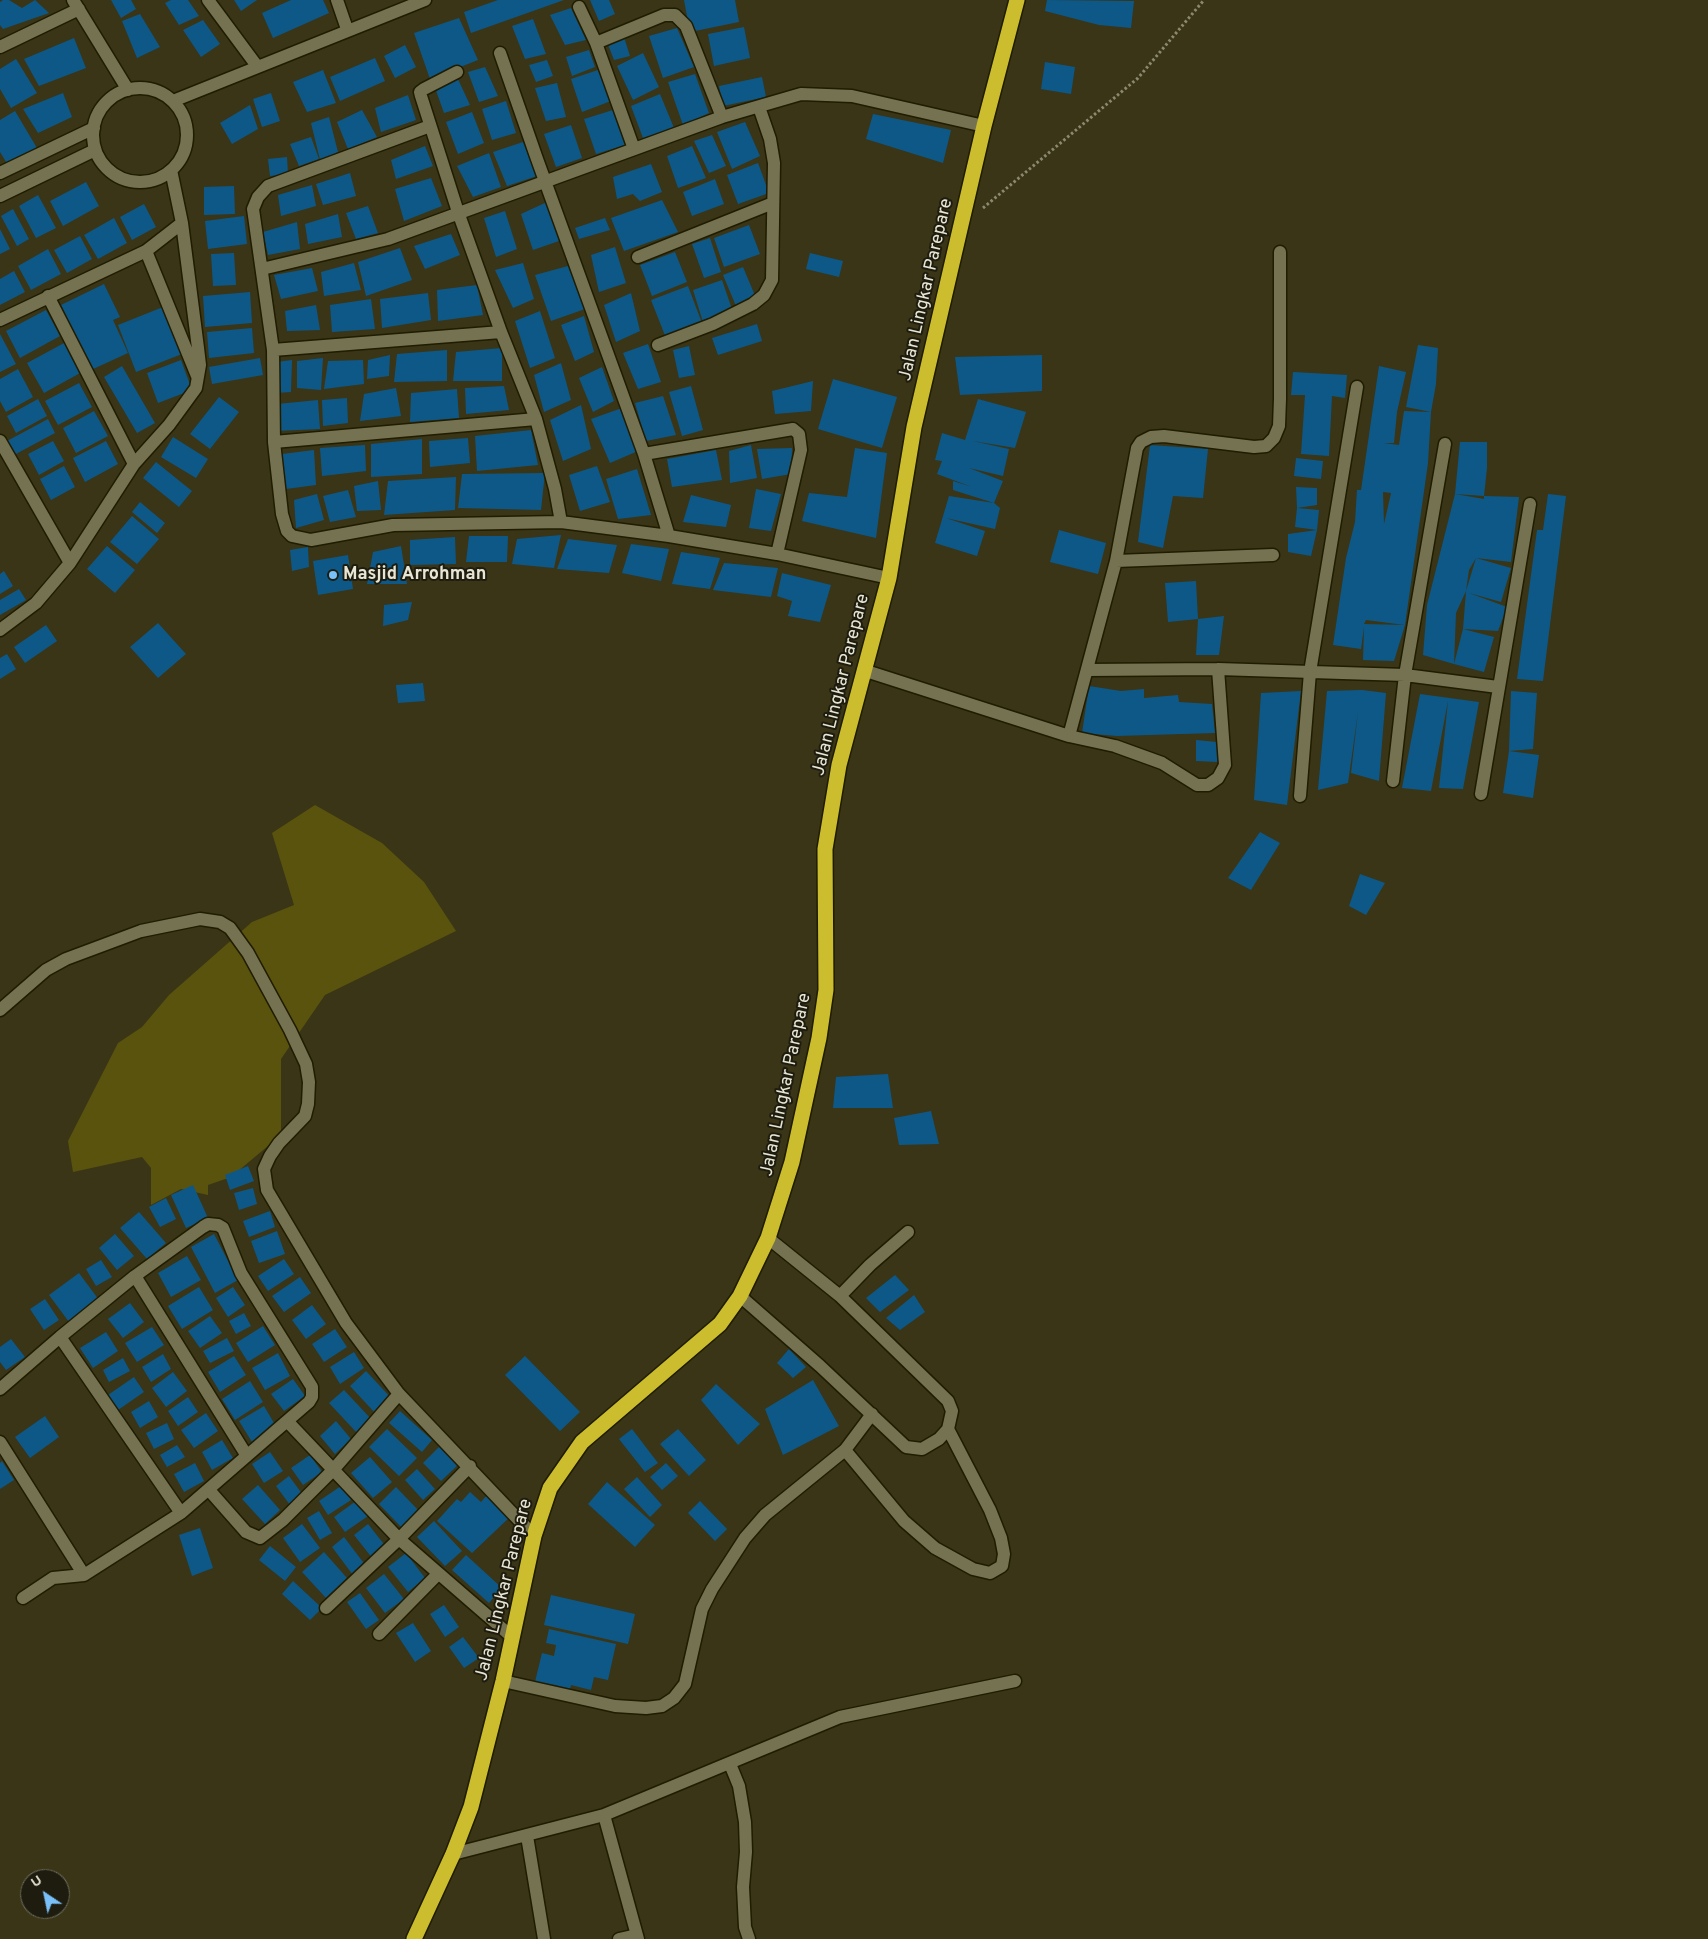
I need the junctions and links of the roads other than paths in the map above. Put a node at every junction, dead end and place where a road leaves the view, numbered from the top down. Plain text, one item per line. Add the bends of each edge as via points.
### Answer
1 (208, 0) edge
2 (337, 0) edge
3 (425, 0) edge
4 (1018, 0) edge
5 (76, 4) edge
6 (579, 7) dead end
7 (347, 30) junction
8 (596, 43) junction
9 (0, 46) edge
10 (500, 53) dead end
11 (257, 66) junction
12 (457, 72) dead end
13 (128, 90) junction
14 (173, 101) junction
15 (759, 106) junction
16 (722, 117) junction
17 (430, 126) junction
18 (984, 126) junction
19 (94, 128) junction
20 (634, 149) junction
21 (95, 150) junction
22 (171, 170) junction
23 (0, 173) edge
24 (546, 182) junction
25 (0, 196) edge
26 (773, 203) junction
27 (458, 212) junction
28 (182, 224) junction
29 (146, 251) junction
30 (1280, 252) dead end
31 (638, 257) dead end
32 (262, 269) junction
33 (48, 296) junction
34 (0, 320) edge
35 (501, 332) junction
36 (658, 345) dead end
37 (273, 350) junction
38 (198, 380) junction
39 (1357, 387) dead end
40 (536, 419) junction
41 (0, 441) edge
42 (274, 442) junction
43 (1444, 444) dead end
44 (644, 454) junction
45 (134, 464) junction
46 (1530, 504) dead end
47 (561, 522) junction
48 (669, 536) junction
49 (777, 554) junction
50 (1273, 555) dead end
51 (1116, 560) junction
52 (70, 563) junction
53 (889, 578) junction
54 (0, 630) edge
55 (1218, 669) junction
56 (863, 670) junction
57 (1087, 670) junction
58 (1310, 672) junction
59 (1405, 675) junction
60 (1498, 687) junction
61 (1068, 736) junction
62 (1392, 781) dead end
63 (1481, 794) dead end
64 (1300, 796) dead end
65 (0, 1010) edge
66 (908, 1232) dead end
67 (768, 1238) junction
68 (135, 1276) junction
69 (740, 1296) junction
70 (840, 1296) junction
71 (60, 1337) junction
72 (0, 1389) edge
73 (399, 1394) junction
74 (872, 1414) junction
75 (287, 1421) junction
76 (948, 1428) junction
77 (0, 1442) edge
78 (845, 1450) junction
79 (247, 1456) junction
80 (470, 1466) junction
81 (333, 1470) junction
82 (209, 1490) junction
83 (181, 1513) junction
84 (534, 1536) junction
85 (399, 1539) junction
86 (437, 1574) junction
87 (84, 1575) junction
88 (23, 1598) dead end
89 (326, 1608) dead end
90 (379, 1634) dead end
91 (512, 1637) junction
92 (503, 1681) junction
93 (1015, 1681) dead end
94 (730, 1764) junction
95 (604, 1814) junction
96 (527, 1836) junction
97 (453, 1854) junction
98 (638, 1937) edge
99 (414, 1939) edge
100 (544, 1939) edge
101 (619, 1939) edge
102 (749, 1939) edge

1 - 11 street
2 - 7 street
3 - 7 street
4 - 18 highway, Jalan Lingkar Parepare
5 - 9 street
5 - 13 street
6 - 8 street
7 - 11 street
8 - 16 street via 664,15 675,15 686,26
8 - 20 street
10 - 24 street
11 - 14 street
12 - 17 street via 420,92
13 - 14 street via 144,88 160,92
13 - 19 street via 105,104
14 - 22 street via 187,128 181,158
15 - 16 street
15 - 18 street via 801,94 852,96
15 - 26 street via 774,163
16 - 20 street
17 - 27 street
17 - 32 street via 268,186 253,209
18 - 53 highway, Jalan Lingkar Parepare via 914,427
19 - 21 street
19 - 23 street
20 - 24 street
21 - 22 street via 108,169 128,180 143,182
21 - 25 street
22 - 28 street
24 - 27 street
24 - 44 street
26 - 31 street
26 - 36 street via 772,280 764,295 713,324
27 - 32 street via 388,239
27 - 35 street
28 - 29 street
28 - 38 street via 199,357
29 - 33 street
29 - 38 street
30 - 51 street via 1280,399 1279,426 1274,438 1266,446 1254,447 1164,436 1141,442 1132,461
32 - 37 street
33 - 34 street
33 - 45 street
35 - 37 street
35 - 40 street
37 - 42 street
38 - 45 street via 196,388 169,425
39 - 58 street
40 - 42 street
40 - 47 street
41 - 52 street
42 - 47 street via 282,514 287,530 297,539 310,540 393,525
43 - 59 street
44 - 48 street
44 - 49 street via 793,429 799,434 801,450
45 - 52 street
46 - 60 street
47 - 48 street
48 - 49 street
49 - 53 street
50 - 51 street
51 - 57 street
52 - 54 street via 36,604
53 - 56 highway, Jalan Lingkar Parepare
55 - 57 street
55 - 58 street
55 - 61 street via 1225,765 1218,778 1208,785 1197,785 1162,763 1115,746
56 - 61 street
56 - 67 highway, Jalan Lingkar Parepare via 839,765 825,849 826,990 819,1038 792,1162
57 - 61 street
58 - 59 street
58 - 64 street
59 - 60 street
59 - 62 street
60 - 63 street
65 - 73 street via 46,970 66,959 141,931 200,919 220,922 230,928 248,953 290,1030 306,1064 309,1082 305,1116 279,1143 264,1169 267,1190 346,1323
66 - 70 street
67 - 69 highway, Jalan Lingkar Parepare
67 - 70 street
68 - 71 street
68 - 75 street via 203,1227 214,1224 223,1228 241,1273 312,1387 309,1402
68 - 79 street
69 - 74 street
69 - 84 highway, Jalan Lingkar Parepare via 720,1324 699,1344 582,1442 550,1488
70 - 76 street via 948,1401 952,1411
71 - 72 street
71 - 83 street
73 - 80 street
73 - 81 street
74 - 76 street via 898,1440 914,1449 932,1444
74 - 78 street
75 - 79 street
75 - 81 street
76 - 78 street via 1001,1538 1002,1566 990,1573 974,1569 935,1548 904,1521
77 - 87 street
78 - 92 street via 765,1514 745,1538 702,1609 685,1684 674,1698 662,1706 615,1706
79 - 82 street
80 - 84 street
80 - 85 street
81 - 82 street via 283,1520 260,1538 246,1532
81 - 85 street
82 - 83 street
83 - 87 street
84 - 91 highway, Jalan Lingkar Parepare
85 - 86 street
85 - 89 street
86 - 90 street
86 - 91 street
87 - 88 street via 54,1578
91 - 92 highway, Jalan Lingkar Parepare
92 - 97 highway, Jalan Lingkar Parepare via 471,1807
93 - 94 street via 840,1718
94 - 95 street
94 - 102 street via 739,1786 745,1822 743,1887 745,1927
95 - 96 street
95 - 98 street
96 - 97 street
96 - 100 street
97 - 99 highway, Jalan Lingkar Parepare
98 - 101 street

